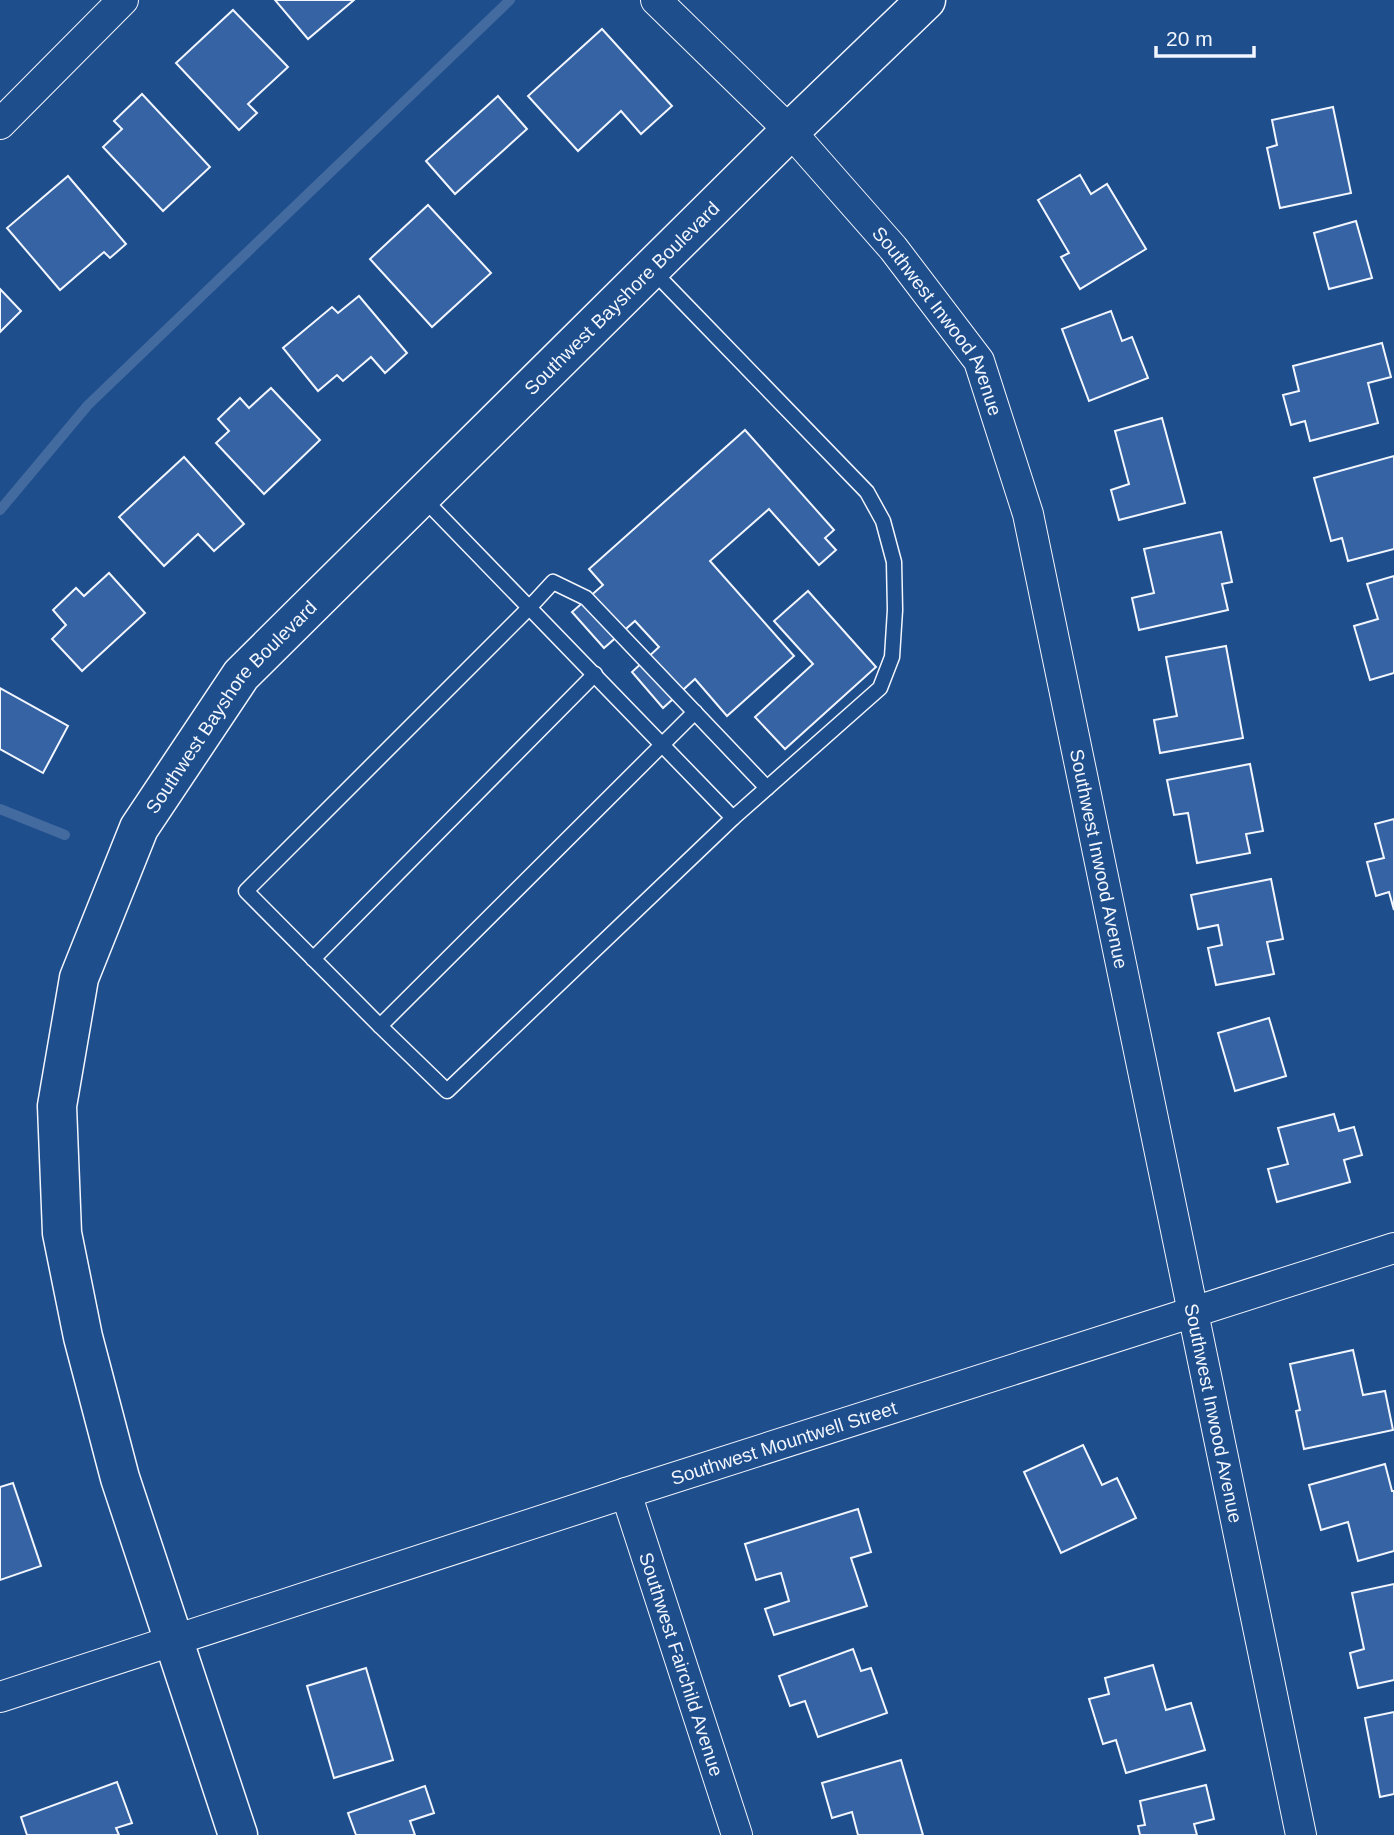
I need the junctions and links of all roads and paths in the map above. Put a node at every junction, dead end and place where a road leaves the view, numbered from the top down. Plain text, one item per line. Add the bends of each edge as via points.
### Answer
1 (122, 0) edge
2 (656, 0) edge
3 (926, 0) edge
4 (0, 124) edge
5 (790, 131) junction
6 (651, 269) junction
7 (421, 496) junction
8 (529, 608) junction
9 (594, 674) junction
10 (695, 712) junction
11 (662, 745) junction
12 (767, 788) junction
13 (733, 818) junction
14 (313, 959) junction
15 (380, 1026) junction
16 (1394, 1248) edge
17 (1193, 1313) junction
18 (626, 1493) junction
19 (175, 1641) junction
20 (0, 1697) edge
21 (238, 1835) edge
22 (737, 1835) edge
23 (1301, 1835) edge

1 - 4 street
2 - 5 street, Southwest Inwood Avenue
3 - 5 street, Southwest Bayshore Boulevard
5 - 6 street, Southwest Bayshore Boulevard
5 - 17 street, Southwest Inwood Avenue via 893,247 979,361 1028,514
6 - 7 street, Southwest Bayshore Boulevard
6 - 12 lane via 867,492 883,521 894,562 892,657 880,688
7 - 8 lane
7 - 19 street, Southwest Bayshore Boulevard via 241,675 139,828 79,978 57,1106 62,1233 83,1337 120,1478
8 - 9 lane
8 - 10 lane via 553,582 586,598
8 - 14 lane via 246,891
9 - 11 lane
9 - 14 lane
10 - 11 lane
10 - 12 lane
11 - 13 lane
11 - 15 lane
12 - 13 lane
13 - 15 lane via 447,1090
14 - 15 lane
16 - 17 street, Southwest Mountwell Street
17 - 18 street, Southwest Mountwell Street
17 - 23 street, Southwest Inwood Avenue
18 - 19 street, Southwest Mountwell Street
18 - 22 street, Southwest Fairchild Avenue
19 - 20 street, Southwest Mountwell Street
19 - 21 street, Southwest Bayshore Boulevard

